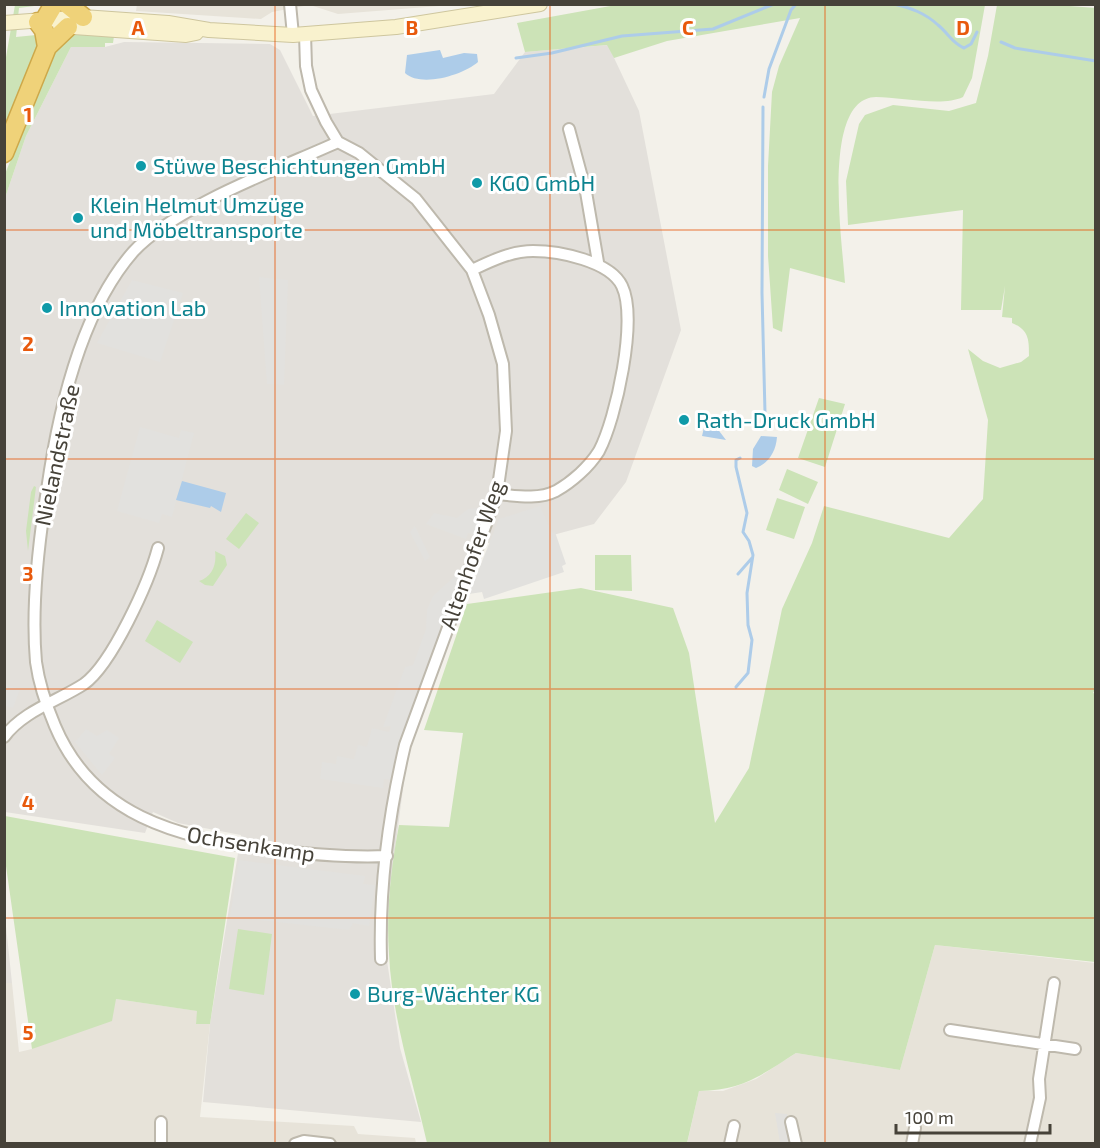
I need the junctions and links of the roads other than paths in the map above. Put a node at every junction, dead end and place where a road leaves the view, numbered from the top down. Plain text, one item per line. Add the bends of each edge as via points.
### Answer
1 (54, 4) edge
2 (67, 4) edge
3 (290, 4) edge
4 (540, 4) edge
5 (41, 21) junction
6 (76, 22) junction
7 (11, 23) edge
8 (299, 34) junction
9 (47, 47) junction
10 (569, 129) dead end
11 (338, 142) junction
12 (4, 153) edge
13 (598, 262) junction
14 (472, 270) junction
15 (497, 494) junction
16 (158, 548) dead end
17 (46, 705) junction
18 (4, 736) edge
19 (387, 856) junction
20 (381, 958) dead end
21 (1054, 983) dead end
22 (950, 1030) dead end
23 (1045, 1043) junction
24 (1075, 1049) dead end
25 (161, 1122) dead end
26 (791, 1122) dead end
27 (734, 1126) dead end
28 (915, 1128) dead end
29 (161, 1143) edge
30 (295, 1143) edge
31 (330, 1143) edge
32 (730, 1143) edge
33 (795, 1143) edge
34 (912, 1143) edge
35 (1030, 1143) edge

1 - 5 highway
2 - 6 highway
3 - 8 street
4 - 8 main road via 396,27
5 - 6 main road via 51,26
5 - 7 main road
5 - 9 highway
6 - 8 main road via 168,23 209,30
6 - 9 highway
8 - 11 street via 311,90
9 - 12 highway
10 - 13 street via 586,192
11 - 14 street, Altenhofer Weg via 359,153 416,199
11 - 17 street, Nielandstraße via 161,228 135,251 100,302 64,402 39,539 36,664
13 - 14 street via 533,251 496,259
13 - 15 street via 617,278 628,305 625,355 609,428 584,470 556,491 532,497
14 - 15 street, Altenhofer Weg via 502,364 506,431
15 - 19 street, Altenhofer Weg via 405,745 394,790
16 - 17 street via 151,573 100,668 87,681
17 - 18 street via 16,723
17 - 19 street, Ochsenkamp via 64,747 79,766 112,799 150,822 198,838 310,855
19 - 20 street, Altenhofer Weg
21 - 23 street
22 - 23 street
23 - 24 street
23 - 35 street via 1040,1098
25 - 29 street
26 - 33 street
27 - 32 street
28 - 34 street
30 - 31 street

